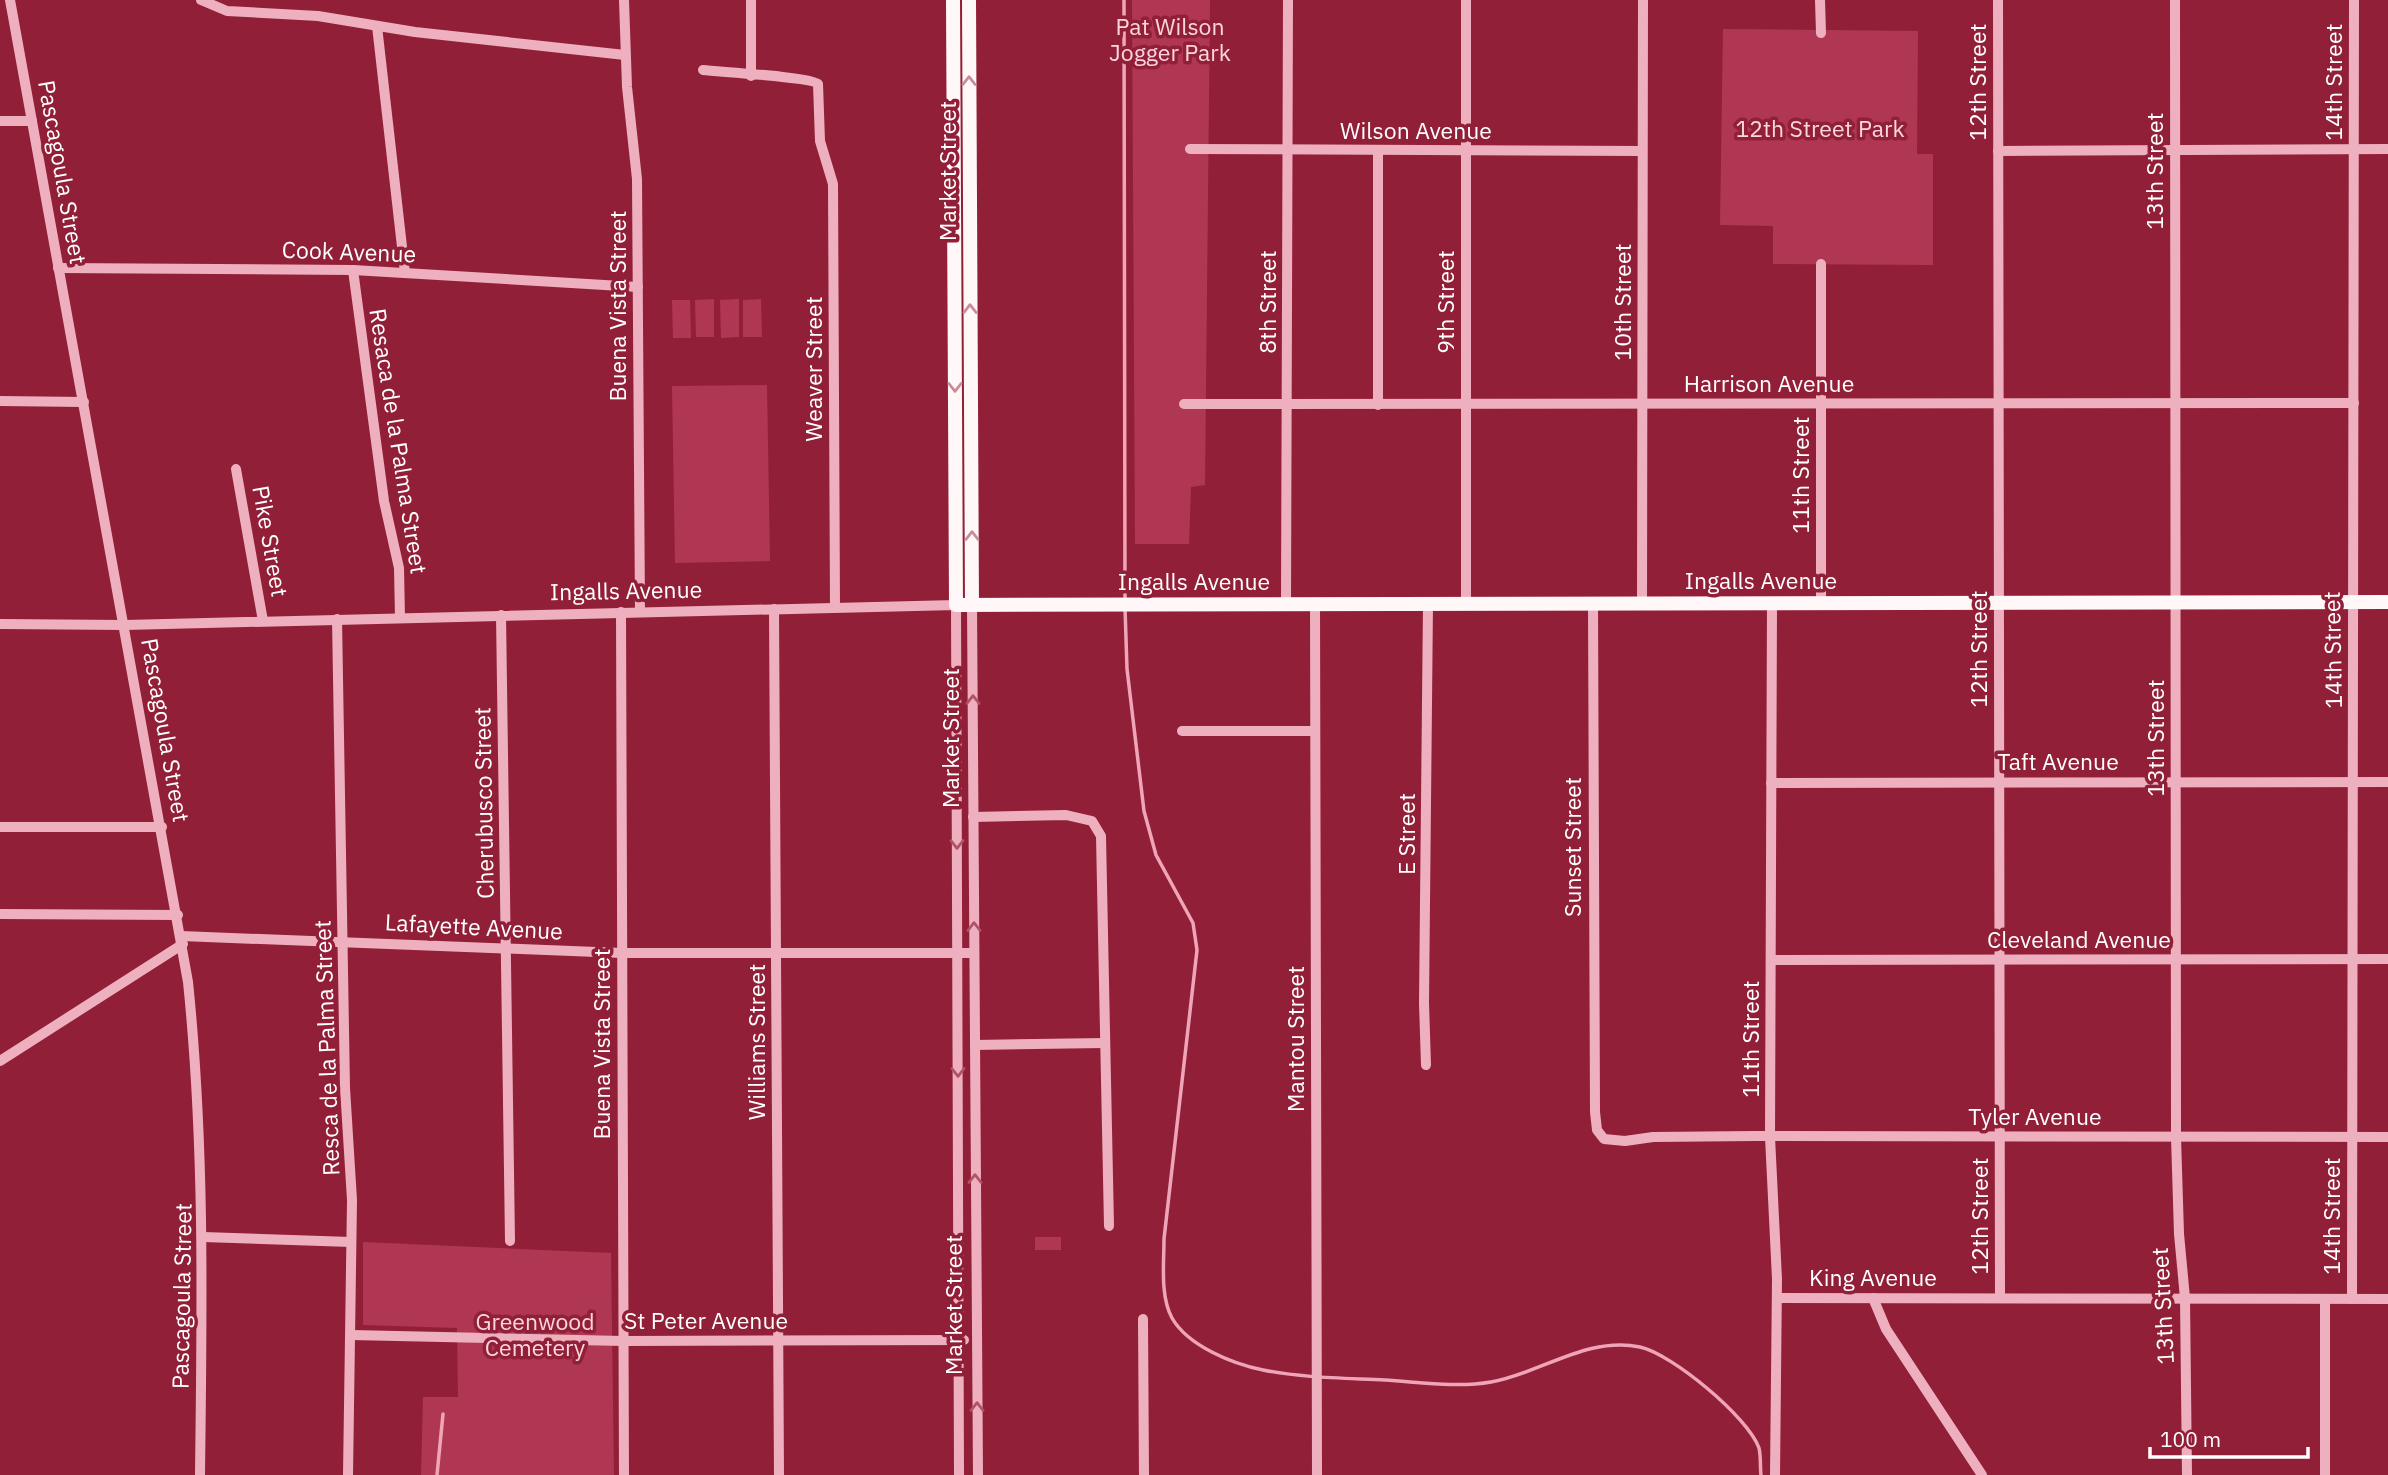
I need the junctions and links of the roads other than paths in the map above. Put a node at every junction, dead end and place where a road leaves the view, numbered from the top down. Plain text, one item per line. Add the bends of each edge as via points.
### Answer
1 (10, 0) edge
2 (201, 0) edge
3 (624, 0) edge
4 (751, 0) edge
5 (953, 0) edge
6 (968, 0) edge
7 (1288, 0) edge
8 (1466, 0) edge
9 (1643, 0) edge
10 (1821, 0) edge
11 (1998, 0) edge
12 (2175, 0) edge
13 (2354, 0) edge
14 (377, 26) junction
15 (1821, 33) dead end
16 (625, 55) junction
17 (703, 69) dead end
18 (751, 76) junction
19 (0, 121) edge
20 (32, 121) junction
21 (1190, 149) dead end
22 (2175, 149) junction
23 (2354, 149) junction
24 (2388, 149) edge
25 (1288, 150) junction
26 (1378, 151) junction
27 (1466, 151) junction
28 (1643, 151) junction
29 (1998, 151) junction
30 (1821, 264) dead end
31 (58, 268) junction
32 (353, 271) junction
33 (405, 273) junction
34 (638, 287) junction
35 (0, 401) edge
36 (84, 402) junction
37 (2354, 403) junction
38 (1184, 404) dead end
39 (1643, 404) junction
40 (1821, 404) junction
41 (1998, 404) junction
42 (2176, 404) junction
43 (1288, 405) junction
44 (1378, 405) junction
45 (1466, 405) junction
46 (236, 469) dead end
47 (2176, 602) junction
48 (2352, 602) junction
49 (2388, 602) edge
50 (1315, 603) junction
51 (1427, 603) junction
52 (1466, 603) junction
53 (1593, 603) junction
54 (1643, 603) junction
55 (1772, 603) junction
56 (1821, 603) junction
57 (1999, 603) junction
58 (1286, 604) junction
59 (956, 605) junction
60 (972, 605) junction
61 (835, 607) junction
62 (774, 609) junction
63 (621, 612) junction
64 (640, 612) junction
65 (501, 615) junction
66 (400, 618) junction
67 (337, 619) junction
68 (263, 621) junction
69 (0, 624) edge
70 (125, 625) junction
71 (1182, 731) dead end
72 (1315, 731) junction
73 (1999, 782) junction
74 (2176, 782) junction
75 (2353, 782) junction
76 (2388, 782) edge
77 (1771, 783) junction
78 (973, 817) junction
79 (0, 827) edge
80 (162, 827) junction
81 (0, 914) edge
82 (178, 915) junction
83 (182, 940) junction
84 (342, 940) junction
85 (506, 949) junction
86 (622, 953) junction
87 (776, 953) junction
88 (957, 953) junction
89 (974, 953) junction
90 (2354, 959) junction
91 (2388, 959) edge
92 (1771, 960) junction
93 (1999, 960) junction
94 (2176, 960) junction
95 (1105, 1043) junction
96 (975, 1045) junction
97 (0, 1061) edge
98 (1426, 1065) dead end
99 (1682, 1136) joint
100 (1770, 1137) junction
101 (2000, 1137) junction
102 (2176, 1137) junction
103 (2353, 1137) junction
104 (2388, 1137) edge
105 (1109, 1226) dead end
106 (203, 1237) junction
107 (510, 1241) dead end
108 (351, 1242) junction
109 (1777, 1298) junction
110 (1873, 1298) junction
111 (2000, 1298) junction
112 (2185, 1298) junction
113 (2325, 1299) junction
114 (2352, 1299) junction
115 (2388, 1299) edge
116 (1143, 1319) dead end
117 (351, 1335) junction
118 (960, 1340) junction
119 (976, 1340) junction
120 (623, 1341) junction
121 (778, 1342) junction
122 (200, 1475) edge
123 (348, 1475) edge
124 (624, 1475) edge
125 (779, 1475) edge
126 (959, 1475) edge
127 (978, 1475) edge
128 (1144, 1475) edge
129 (1317, 1475) edge
130 (1775, 1475) edge
131 (1982, 1475) edge
132 (2187, 1475) edge
133 (2325, 1475) edge

1 - 20 street, Pascagoula Street
2 - 14 street via 227,12 318,16
3 - 16 street, Buena Vista Street
4 - 18 street
5 -> 59 main road, Market Street
60 -> 6 main road, Market Street
7 - 25 street, 8th Street
8 - 27 street, 9th Street
9 - 28 street, 10th Street
10 - 15 street
11 - 29 street, 12th Street
12 - 22 street, 13th Street
13 - 23 street, 14th Street
14 - 16 street
14 - 33 street
16 - 34 street, Buena Vista Street via 636,144
17 - 18 street
18 - 61 street, Weaver Street via 806,78 818,84 819,134 833,184
19 - 20 street
20 - 31 street, Pascagoula Street
21 - 25 street, Wilson Avenue
22 - 23 street
22 - 29 street
22 - 42 street, 13th Street
23 - 24 street
23 - 37 street, 14th Street
25 - 26 street, Wilson Avenue
25 - 43 street, 8th Street
26 - 27 street, Wilson Avenue
26 - 44 street
27 - 28 street, Wilson Avenue
27 - 45 street, 9th Street
28 - 39 street, 10th Street
29 - 41 street, 12th Street
30 - 40 street, 11th Street
31 - 32 street, Cook Avenue
31 - 36 street, Pascagoula Street
32 - 33 street, Cook Avenue
32 - 66 street, Resaca de la Palma Street via 382,488 398,568
33 - 34 street, Cook Avenue
34 - 64 street, Buena Vista Street
35 - 36 street
36 - 70 street, Pascagoula Street
37 - 42 street, Harrison Avenue
37 - 48 street, 14th Street
38 - 43 street, Harrison Avenue
39 - 40 street, Harrison Avenue
39 - 45 street, Harrison Avenue
39 - 54 street, 10th Street
40 - 41 street, Harrison Avenue
40 - 56 street, 11th Street
41 - 42 street, Harrison Avenue
41 - 57 street, 12th Street
42 - 47 street, 13th Street
43 - 44 street, Harrison Avenue
43 - 58 street, 8th Street
44 - 45 street, Harrison Avenue
45 - 52 street, 9th Street
46 - 68 street, Pike Street
47 - 48 main road, Ingalls Avenue
47 - 57 main road, Ingalls Avenue
47 - 74 street, 13th Street
48 - 49 main road, Ingalls Avenue
48 - 75 street, 14th Street
50 - 51 main road, Ingalls Avenue
50 - 58 main road, Ingalls Avenue
50 - 72 street, Mantou Street
51 - 52 main road, Ingalls Avenue
51 - 98 street, E Street
52 - 53 main road, Ingalls Avenue
53 - 54 main road, Ingalls Avenue
53 - 99 street, Sunset Street via 1597,1130 1604,1139 1625,1142
54 - 55 main road, Ingalls Avenue
55 - 56 main road, Ingalls Avenue
55 - 77 street, 11th Street
56 - 57 main road, Ingalls Avenue
57 - 73 street, 12th Street
58 - 60 main road, Ingalls Avenue
59 - 60 main road, Ingalls Avenue
59 - 61 street, Ingalls Avenue
59 -> 88 street, Market Street
78 -> 60 street, Market Street
61 - 62 street, Ingalls Avenue
62 - 64 street, Ingalls Avenue
62 - 87 street, Williams Street
63 - 64 street, Ingalls Avenue
63 - 65 street, Ingalls Avenue
63 - 86 street, Buena Vista Street
65 - 66 street, Ingalls Avenue
65 - 85 street, Cherubusco Street
66 - 67 street, Ingalls Avenue
67 - 68 street, Ingalls Avenue
67 - 84 street, Resca de la Palma Street
68 - 70 street, Ingalls Avenue
69 - 70 street, Ingalls Avenue
70 - 80 street, Pascagoula Street
71 - 72 street
72 - 129 street, Mantou Street
73 - 74 street, Taft Avenue
73 - 77 street, Taft Avenue
73 - 93 street, 12th Street
74 - 75 street, Taft Avenue
74 - 94 street, 13th Street
75 - 76 street, Taft Avenue
75 - 90 street, 14th Street
77 - 92 street, 11th Street
89 -> 78 street, Market Street
78 - 95 street via 1066,815 1092,821 1101,836
79 - 80 street
80 - 82 street, Pascagoula Street
81 - 82 street
82 - 83 street, Pascagoula Street
83 - 84 street, Lafayette Avenue
83 - 97 street
83 - 106 street, Pascagoula Street via 199,1096
84 - 85 street, Lafayette Avenue
84 - 108 street, Resca de la Palma Street
85 - 86 street, Lafayette Avenue
85 - 107 street, Cherubusco Street
86 - 87 street, Lafayette Avenue
86 - 120 street, Buena Vista Street
87 - 88 street, Lafayette Avenue
87 - 121 street, Williams Street
88 - 89 street, Lafayette Avenue
88 -> 118 street, Market Street
89 - 96 street, Market Street
90 - 91 street, Cleveland Avenue
90 - 94 street, Cleveland Avenue
90 - 103 street, 14th Street
92 - 93 street, Cleveland Avenue
92 - 100 street, 11th Street
93 - 94 street, Cleveland Avenue
93 - 101 street, 12th Street
94 - 102 street, 13th Street
95 - 96 street
95 - 105 street
119 -> 96 street, Market Street
99 - 100 street, Tyler Avenue
100 - 101 street, Tyler Avenue
100 - 109 street, 11th Street
101 - 102 street, Tyler Avenue
101 - 111 street, 12th Street
102 - 103 street, Tyler Avenue
102 - 112 street, 13th Street
103 - 104 street, Tyler Avenue
103 - 114 street, 14th Street
106 - 108 street
106 - 122 street, Pascagoula Street
108 - 117 street, Resca de la Palma Street
109 - 110 street, King Avenue
109 - 130 street, 11th Street via 1770,1453
110 - 111 street, King Avenue
110 - 131 street via 1886,1329
111 - 112 street, King Avenue
112 - 113 street, King Avenue
112 - 132 street, 13th Street
113 - 114 street, King Avenue
113 - 133 street
114 - 115 street, King Avenue
116 - 128 street
117 - 120 street, St Peter Avenue
117 - 123 street, Resca de la Palma Street
118 - 119 street, St Peter Avenue
118 - 121 street, St Peter Avenue
118 - 126 street, Market Street
127 -> 119 street, Market Street
120 - 121 street, St Peter Avenue
120 - 124 street, Buena Vista Street
121 - 125 street, Williams Street

